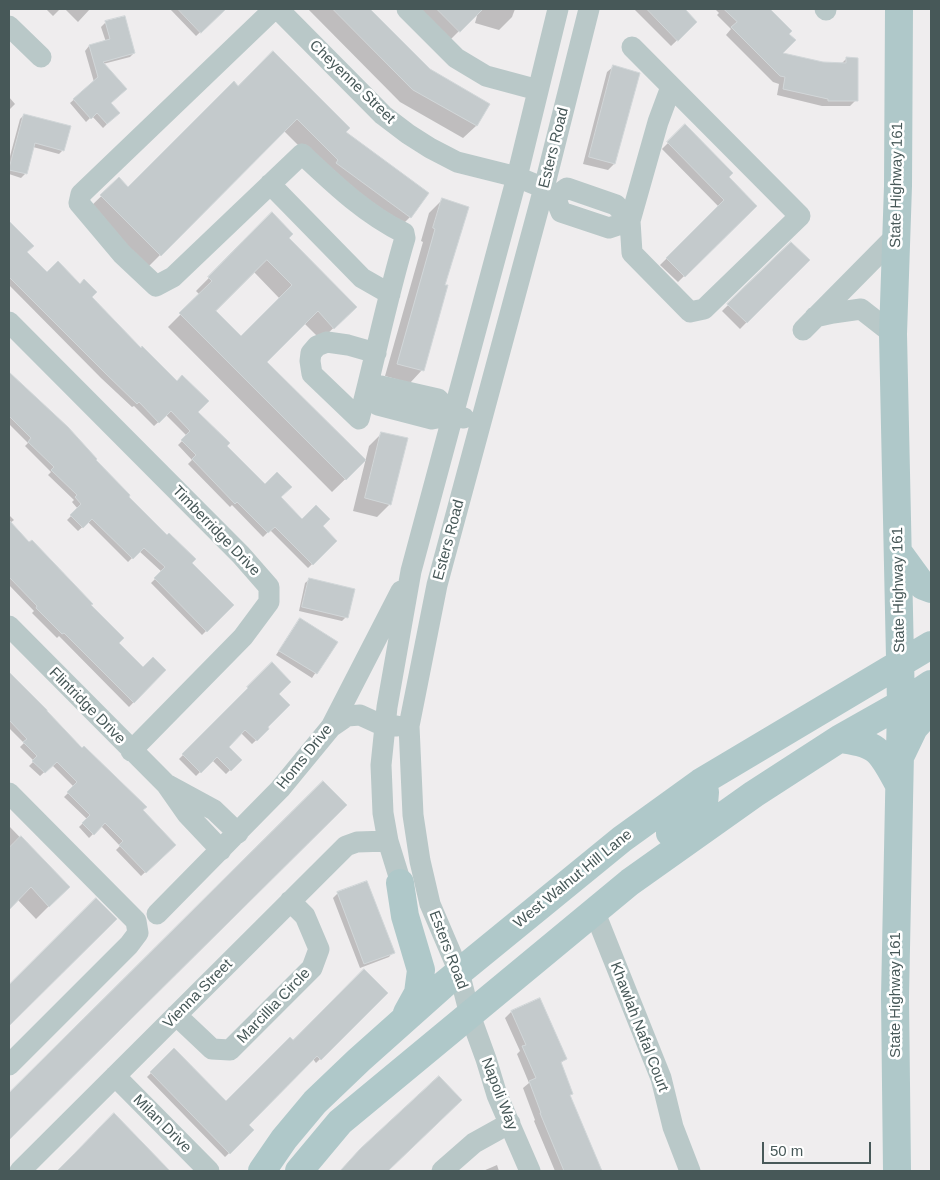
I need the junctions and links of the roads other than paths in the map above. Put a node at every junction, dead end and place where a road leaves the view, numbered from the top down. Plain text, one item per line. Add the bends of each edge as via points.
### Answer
1 (274, 9) edge
2 (278, 9) edge
3 (407, 9) edge
4 (558, 9) edge
5 (589, 9) edge
6 (899, 9) edge
7 (9, 26) edge
8 (632, 47) dead end
9 (41, 57) dead end
10 (671, 87) junction
11 (538, 90) junction
12 (517, 177) junction
13 (270, 184) junction
14 (549, 193) junction
15 (630, 221) junction
16 (895, 237) junction
17 (390, 294) junction
18 (9, 322) edge
19 (894, 334) junction
20 (376, 353) junction
21 (367, 391) junction
22 (453, 415) junction
23 (481, 422) junction
24 (899, 553) junction
25 (411, 571) junction
26 (931, 589) edge
27 (9, 626) edge
28 (931, 645) edge
29 (900, 665) junction
30 (931, 684) edge
31 (901, 704) junction
32 (931, 708) edge
33 (384, 726) junction
34 (409, 726) junction
35 (331, 727) junction
36 (839, 739) junction
37 (131, 751) junction
38 (900, 757) junction
39 (701, 782) junction
40 (166, 784) junction
41 (899, 785) junction
42 (9, 794) edge
43 (238, 833) junction
44 (388, 841) junction
45 (221, 850) junction
46 (630, 882) junction
47 (400, 883) junction
48 (290, 901) junction
49 (594, 913) junction
50 (157, 914) dead end
51 (450, 979) junction
52 (176, 1015) junction
53 (470, 1015) junction
54 (403, 1020) junction
55 (9, 1065) edge
56 (115, 1076) junction
57 (510, 1123) junction
58 (20, 1171) edge
59 (209, 1171) edge
60 (262, 1171) edge
61 (299, 1171) edge
62 (442, 1171) edge
63 (530, 1171) edge
64 (690, 1171) edge
65 (897, 1171) edge

1 - 13 street via 82,194 79,202 122,254 156,286 173,277
2 - 12 street, Cheyenne Street via 383,115 408,134 457,162
3 - 11 street via 456,58 486,76
4 - 11 street, Esters Road
5 - 14 street, Esters Road
6 - 16 main road, State Highway 161
7 - 9 street
8 - 10 street
10 - 15 street
10 - 15 street via 800,216 704,309 690,312 632,253
11 - 12 street, Esters Road
12 - 14 street, Cheyenne Street
12 - 22 street, Esters Road
13 - 17 street via 362,278
13 - 17 street via 302,154 344,193 385,224 404,233
14 - 15 street via 567,188 616,205
14 - 23 street, Esters Road
16 - 19 main road, State Highway 161
16 - 19 street via 809,324 833,312 861,309
17 - 20 street
18 - 37 street, Timberridge Drive via 269,587 269,602 243,637
19 - 24 main road, State Highway 161
20 - 21 street
20 - 21 street via 327,342 311,353 312,374 360,419
21 - 22 street via 380,386 438,400
22 - 23 street
22 - 25 street, Esters Road
23 - 34 street, Esters Road via 437,585
24 - 26 main road via 923,586
24 - 29 main road, State Highway 161
25 - 33 street, Esters Road
25 - 35 street, Homs Drive
27 - 37 street, Flintridge Drive
28 - 29 main road, West Walnut Hill Lane
29 - 31 main road, State Highway 161
29 - 39 main road, West Walnut Hill Lane
30 - 31 main road
31 - 36 main road
31 - 38 main road, State Highway 161
32 - 38 main road via 914,728
33 - 34 street
33 - 35 street via 360,715 347,716
33 - 44 street, Esters Road via 381,765
34 - 51 street, Esters Road via 413,815 420,862
35 - 43 street, Homs Drive via 280,789
36 - 41 main road via 862,742 882,754
36 - 46 main road via 754,794
37 - 40 street, Flintridge Drive
38 - 41 main road, State Highway 161
39 - 46 main road via 705,792 704,804 648,856
39 - 51 main road, West Walnut Hill Lane via 622,839
40 - 43 street, Flintridge Drive via 214,810
40 - 45 street, Flintridge Drive via 187,814
41 - 65 main road, State Highway 161 via 895,997
42 - 55 street via 136,921 138,933
43 - 45 street, Homs Drive
44 - 47 street, Esters Road
44 - 48 street, Vienna Street via 357,842 346,846
45 - 50 street, Homs Drive
46 - 49 main road
47 - 51 street, Esters Road via 410,912
47 - 54 main road via 405,916 421,970 418,994
48 - 52 street, Vienna Street
48 - 52 street, Marcillia Circle via 305,916 318,950 312,968 230,1050 212,1049
49 - 53 main road
49 - 64 street, Khawlah Nafal Court via 661,1078 673,1127
51 - 53 street, Esters Road
51 - 54 main road, West Walnut Hill Lane
52 - 56 street, Vienna Street
53 - 57 street, Napoli Way via 496,1095
53 - 61 main road via 340,1122
54 - 60 main road, West Walnut Hill Lane via 315,1102
56 - 58 street, Vienna Street
56 - 59 street, Milan Drive
57 - 62 street via 474,1143
57 - 63 street, Napoli Way

